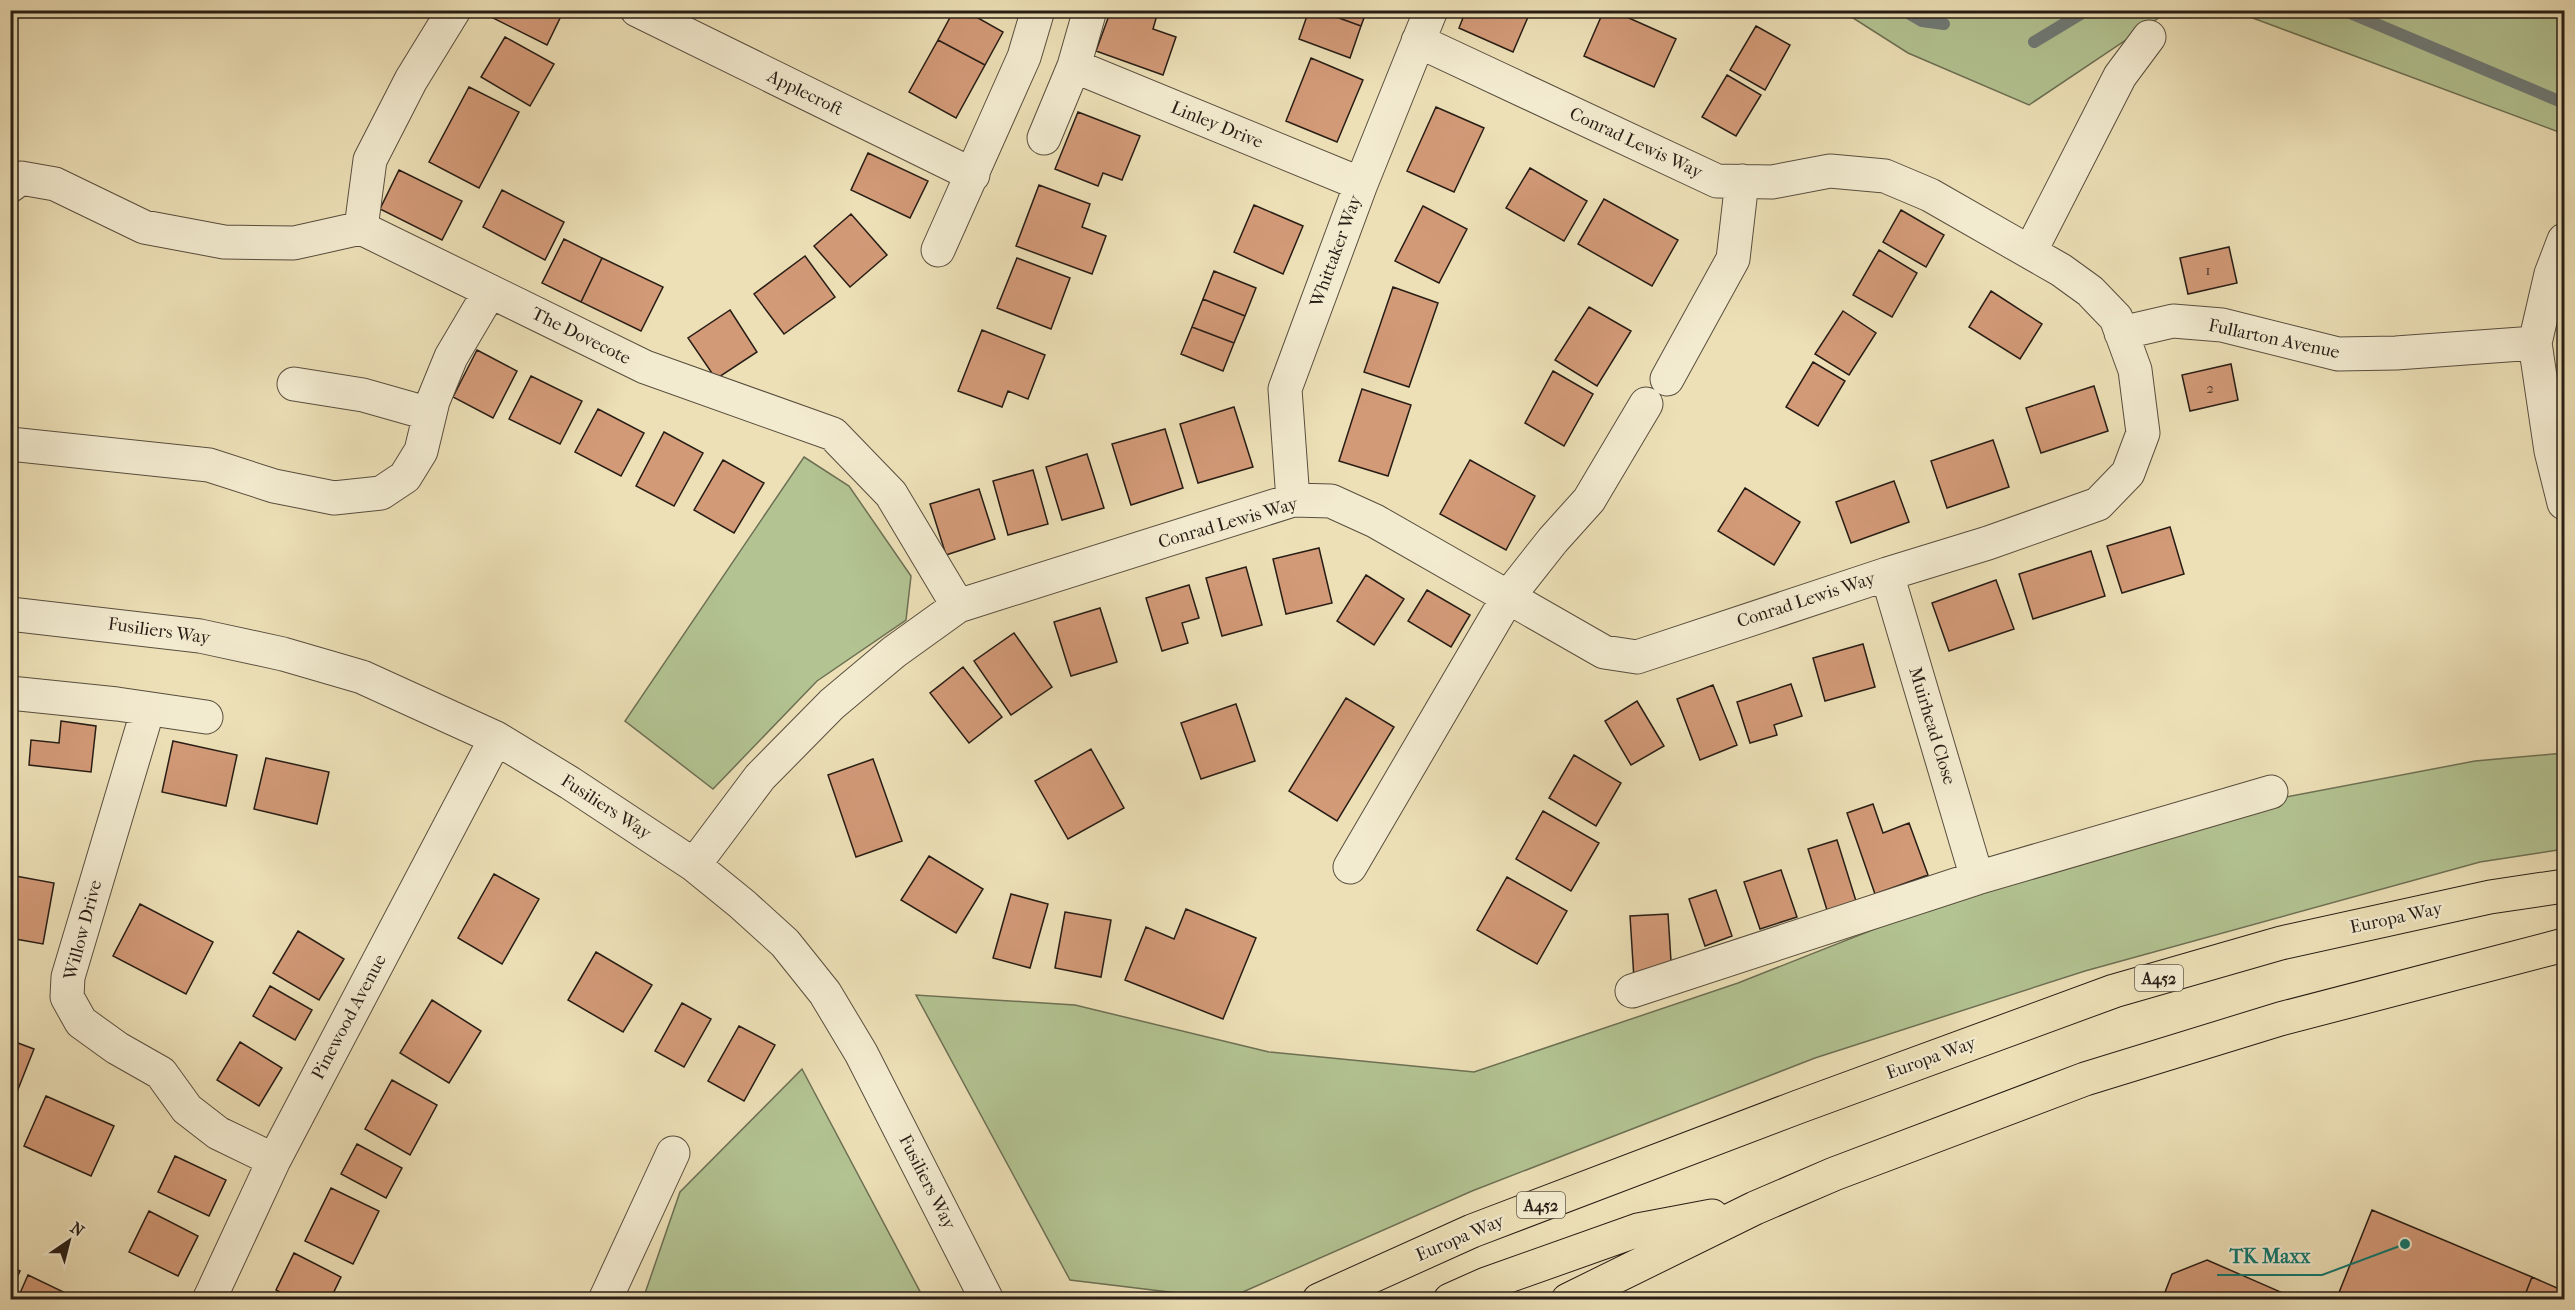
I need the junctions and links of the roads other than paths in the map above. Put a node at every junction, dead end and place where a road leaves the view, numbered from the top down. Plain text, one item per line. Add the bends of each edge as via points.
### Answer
1 (454, 10) edge
2 (637, 10) edge
3 (1038, 10) edge
4 (1090, 10) edge
5 (1431, 10) edge
6 (2149, 37) dead end
7 (1418, 41) junction
8 (1074, 66) junction
9 (1044, 138) dead end
10 (973, 175) junction
11 (1742, 181) junction
12 (1361, 184) junction
13 (10, 186) edge
14 (361, 228) junction
15 (2565, 240) edge
16 (938, 250) dead end
17 (2030, 252) junction
18 (490, 291) junction
19 (2121, 333) junction
20 (2535, 343) junction
21 (1667, 379) dead end
22 (294, 384) dead end
23 (1646, 404) dead end
24 (430, 414) junction
25 (10, 444) edge
26 (1293, 500) junction
27 (2565, 503) edge
28 (1887, 574) junction
29 (1508, 597) junction
30 (958, 606) junction
31 (10, 614) edge
32 (10, 693) edge
33 (133, 706) junction
34 (206, 717) dead end
35 (496, 738) junction
36 (2271, 792) dead end
37 (694, 865) junction
38 (1350, 867) dead end
39 (1977, 878) junction
40 (2565, 885) edge
41 (2565, 945) edge
42 (1632, 991) dead end
43 (673, 1153) dead end
44 (274, 1160) junction
45 (1755, 1208) junction
46 (209, 1299) edge
47 (605, 1299) edge
48 (987, 1299) edge
49 (1319, 1299) edge
50 (1450, 1299) edge
51 (1568, 1299) edge

1 - 14 street via 411,80 370,160
2 - 10 street, Applecroft
3 - 10 street via 1024,57
4 - 8 street
5 - 7 street, Whittaker Way
6 - 17 street via 2120,76
7 - 11 street, Conrad Lewis Way via 1717,181
7 - 12 street, Whittaker Way
8 - 9 street
8 - 12 street, Linley Drive
10 - 16 street
11 - 17 street, Conrad Lewis Way via 1773,182 1830,171 1885,176 1930,195
11 - 21 street via 1733,259
12 - 26 street, Whittaker Way via 1285,389
13 - 14 street via 21,178 55,184 144,227 224,242 294,243
14 - 18 street, The Dovecote
15 - 20 street via 2551,274
17 - 19 street, Conrad Lewis Way via 2090,291 2116,318
18 - 24 street via 451,357
18 - 30 street, The Dovecote via 645,367 833,434 891,495
19 - 20 street, Fullarton Avenue via 2172,321 2222,325 2338,354
19 - 28 street, Conrad Lewis Way via 2135,370 2143,433 2128,473 2098,504
20 - 27 street via 2552,451
22 - 24 street via 363,395
23 - 29 street via 1589,500
24 - 25 street via 421,451 405,477 381,493 334,498 274,486 209,465
26 - 29 street, Conrad Lewis Way via 1331,501
26 - 30 street, Conrad Lewis Way
28 - 29 street, Conrad Lewis Way via 1637,657 1604,652
28 - 39 street, Muirhead Close
29 - 38 street
30 - 37 street, Conrad Lewis Way via 832,704 760,777
31 - 35 street, Fusiliers Way via 200,636 283,654 362,677
32 - 33 street
33 - 34 street
33 - 44 street, Willow Drive via 68,977 68,998 81,1022 161,1074 187,1109 218,1133
35 - 37 street, Fusiliers Way
35 - 44 street, Pinewood Avenue
36 - 39 street
37 - 48 street, Fusiliers Way via 785,943 825,993 861,1053
39 - 42 street
40 - 49 highway, Europa Way / A452 via 2490,897 2281,943 2114,991 1472,1231
41 - 45 highway via 2280,1019 2085,1079
43 - 47 street
44 - 46 street, Pinewood Avenue
45 - 50 highway via 1638,1230
45 - 51 highway

